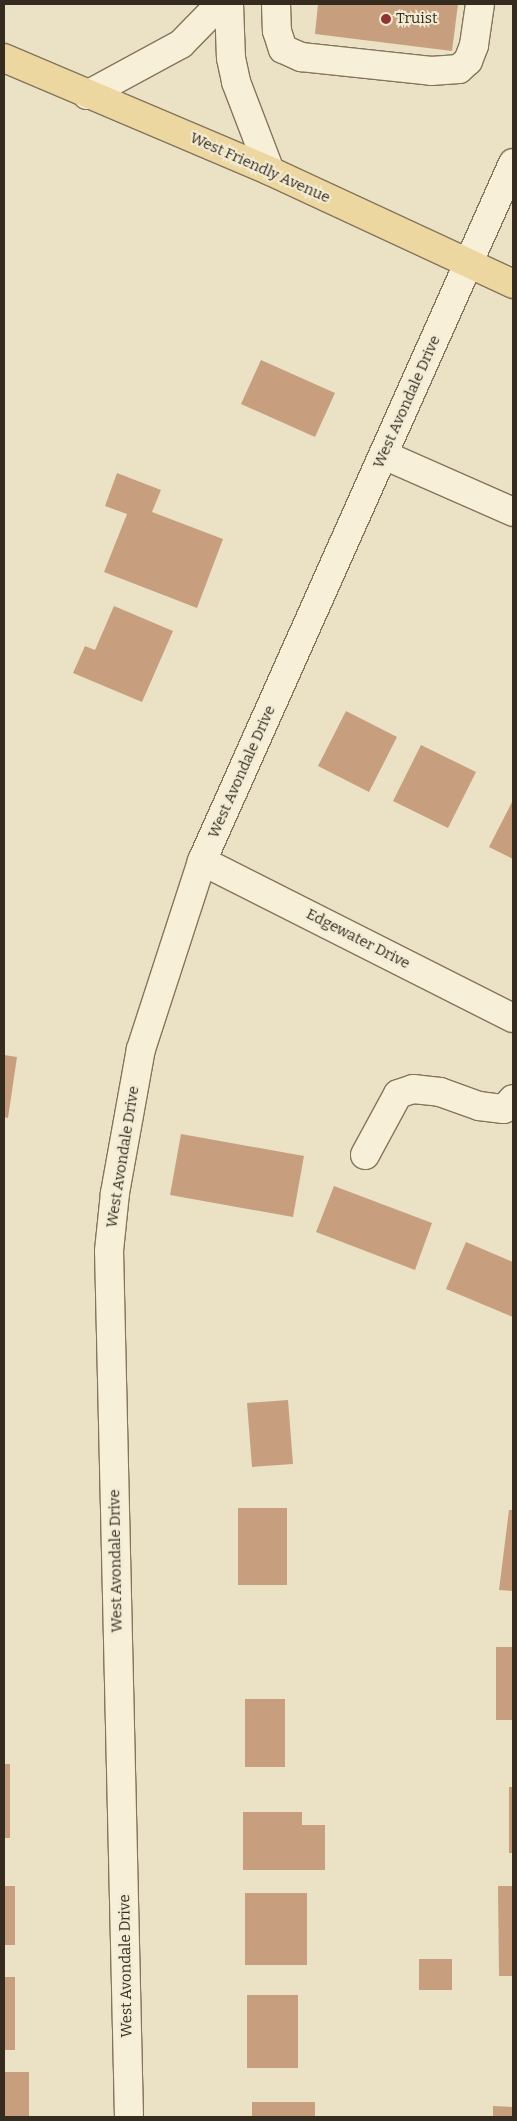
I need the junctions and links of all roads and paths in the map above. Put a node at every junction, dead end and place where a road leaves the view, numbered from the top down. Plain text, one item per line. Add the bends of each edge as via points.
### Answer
1 (220, 4) edge
2 (229, 4) edge
3 (276, 4) edge
4 (480, 4) edge
5 (4, 58) edge
6 (88, 95) junction
7 (513, 163) edge
8 (270, 171) junction
9 (469, 264) junction
10 (513, 284) edge
11 (384, 455) junction
12 (513, 512) edge
13 (202, 861) junction
14 (513, 1018) edge
15 (513, 1099) edge
16 (365, 1155) dead end
17 (129, 2117) edge

1 - 6 street via 180,44
2 - 8 street via 231,58 236,82
3 - 4 street via 277,31 283,49 301,57 431,71 459,69 468,61
5 - 6 main road, West Friendly Avenue
6 - 8 main road, West Friendly Avenue
7 - 9 street, West Avondale Drive
8 - 9 main road, West Friendly Avenue
9 - 10 main road, West Friendly Avenue
9 - 11 street, West Avondale Drive
11 - 12 street
11 - 13 street, West Avondale Drive
13 - 14 street, Edgewater Drive
13 - 17 street, West Avondale Drive via 141,1049 115,1193 109,1251
15 - 16 street via 504,1109 479,1106 431,1091 412,1089 398,1094

